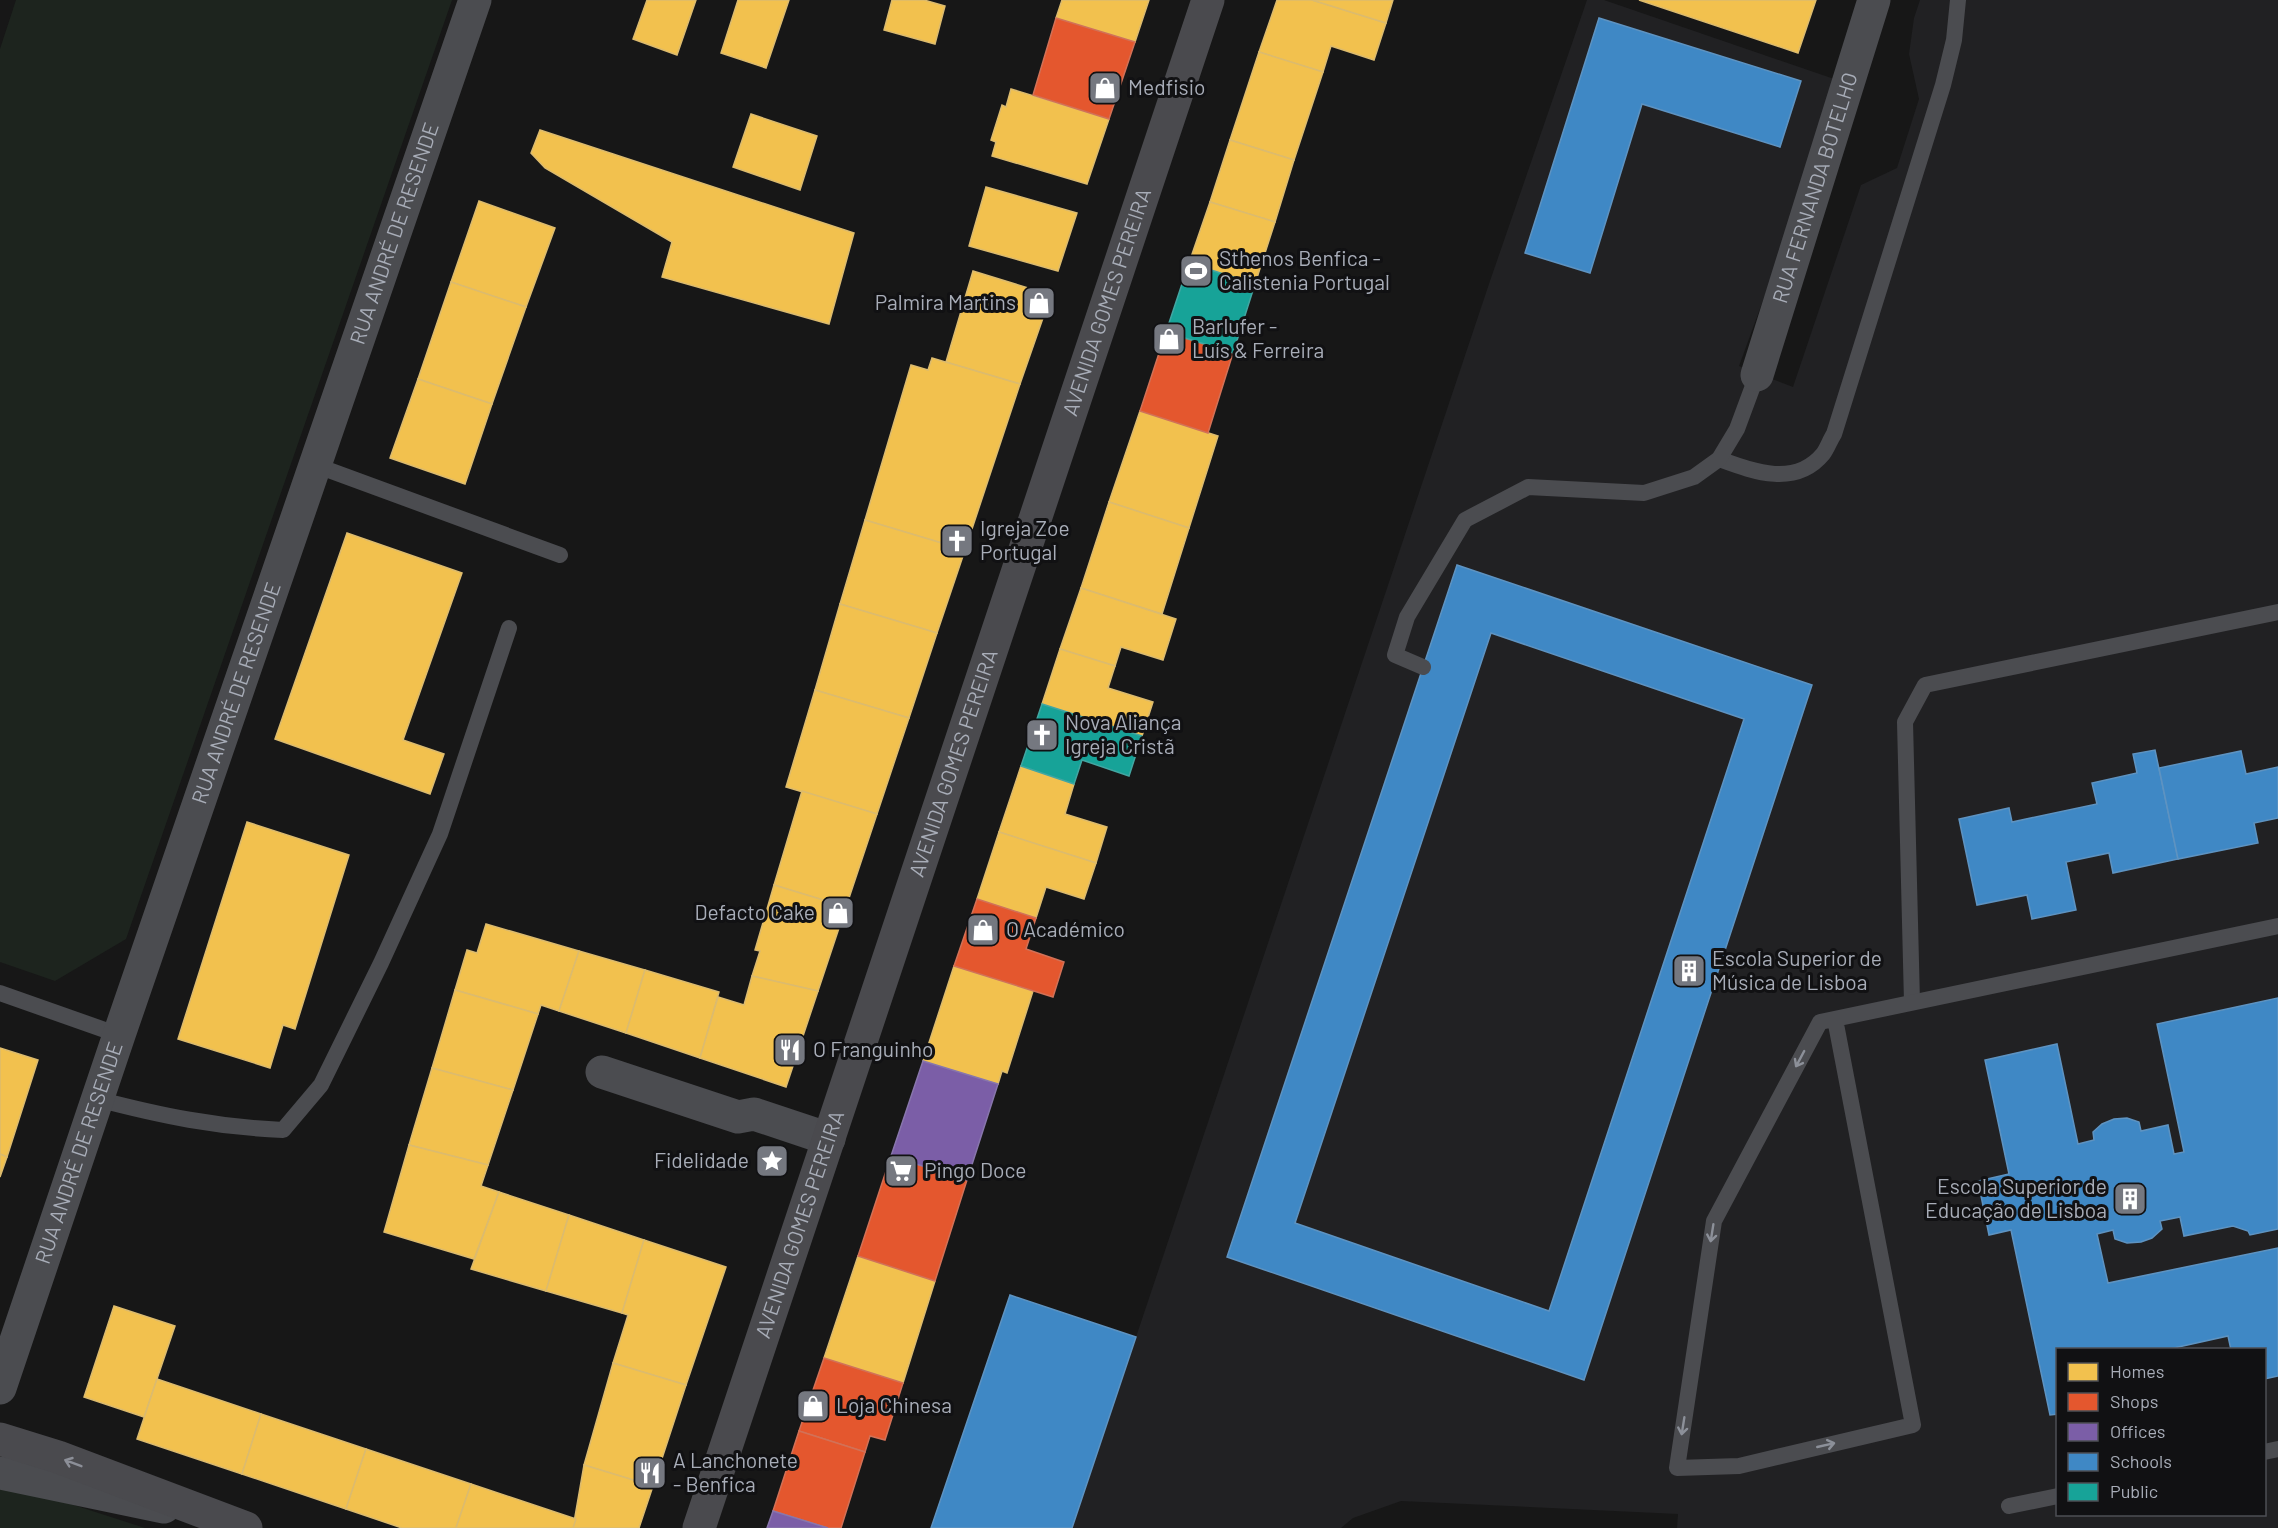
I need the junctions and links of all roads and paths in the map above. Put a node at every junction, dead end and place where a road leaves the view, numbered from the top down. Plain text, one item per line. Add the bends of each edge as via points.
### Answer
1 (475, 0) edge
2 (1208, 0) edge
3 (1874, 0) edge
4 (1958, 0) edge
5 (1757, 375) joint
6 (1719, 459) junction
7 (315, 465) junction
8 (560, 555) dead end
9 (2278, 612) edge
10 (509, 628) dead end
11 (1423, 667) dead end
12 (2278, 926) edge
13 (0, 993) edge
14 (1912, 1002) junction
15 (1835, 1019) junction
16 (119, 1035) junction
17 (602, 1072) dead end
18 (97, 1099) junction
19 (829, 1139) junction
20 (0, 1388) edge
21 (0, 1439) edge
22 (0, 1473) edge
23 (2056, 1496) edge
24 (2009, 1506) dead end
25 (210, 1516) junction
26 (246, 1528) edge
27 (699, 1528) edge

1 - 7 street, RUA ANDRÉ DE RESENDE
2 - 19 street, AVENIDA GOMES PEREIRA
3 - 5 street, RUA FERNANDA BOTELHO
4 - 6 lane via 1954,40 1943,85 1834,434 1823,454 1807,468 1787,475 1760,474
5 - 6 lane via 1737,429
6 - 11 lane via 1694,477 1644,493 1528,487 1465,520 1407,617 1395,655
7 - 8 lane
7 - 16 street, RUA ANDRÉ DE RESENDE
9 - 14 lane via 1925,685 1905,722
10 - 18 lane via 440,834 321,1086 283,1130 162,1116
12 - 14 lane
13 - 16 lane
14 - 15 lane
15 -> 15 lane via 1820,1022 1714,1221 1677,1468 1739,1466 1913,1425
16 - 18 street, RUA ANDRÉ DE RESENDE
17 - 19 street via 738,1117 754,1114
18 - 20 street, RUA ANDRÉ DE RESENDE
19 - 27 street, AVENIDA GOMES PEREIRA
25 -> 21 street via 58,1457
22 - 25 street
23 - 24 lane
25 - 26 street

